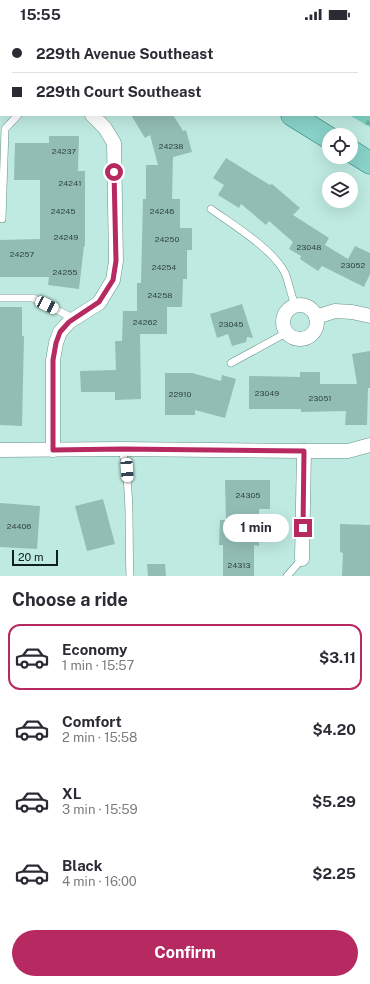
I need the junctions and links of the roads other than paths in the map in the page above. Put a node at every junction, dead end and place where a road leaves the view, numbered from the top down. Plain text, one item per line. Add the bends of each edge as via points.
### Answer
1 (17, 116) edge
2 (93, 116) edge
3 (294, 116) edge
4 (322, 134) edge
5 (358, 155) edge
6 (370, 162) edge
7 (211, 208) dead end
8 (2, 220) dead end
9 (0, 298) edge
10 (294, 305) junction
11 (370, 316) edge
12 (316, 317) junction
13 (75, 319) junction
14 (286, 333) junction
15 (231, 363) dead end
16 (370, 446) edge
17 (122, 449) junction
18 (0, 450) edge
19 (53, 450) junction
20 (304, 451) junction
21 (302, 559) joint
22 (130, 576) edge
23 (287, 576) edge

1 - 8 lane via 5,129
2 - 13 street via 105,128 114,143 116,261 113,280 99,302
3 - 4 main road
5 - 6 main road
7 - 10 lane via 277,260 285,274
9 - 13 lane via 33,298
10 - 12 street via 308,307
10 - 14 street via 284,314 282,320
11 - 12 street via 335,311
12 - 14 street via 317,323 311,335 298,339
13 - 19 street via 60,332 53,360
14 - 15 lane
16 - 20 street via 348,451
17 - 19 street
17 - 20 street
17 - 22 lane via 127,470 130,510
18 - 19 street
20 - 21 street
21 - 23 lane

